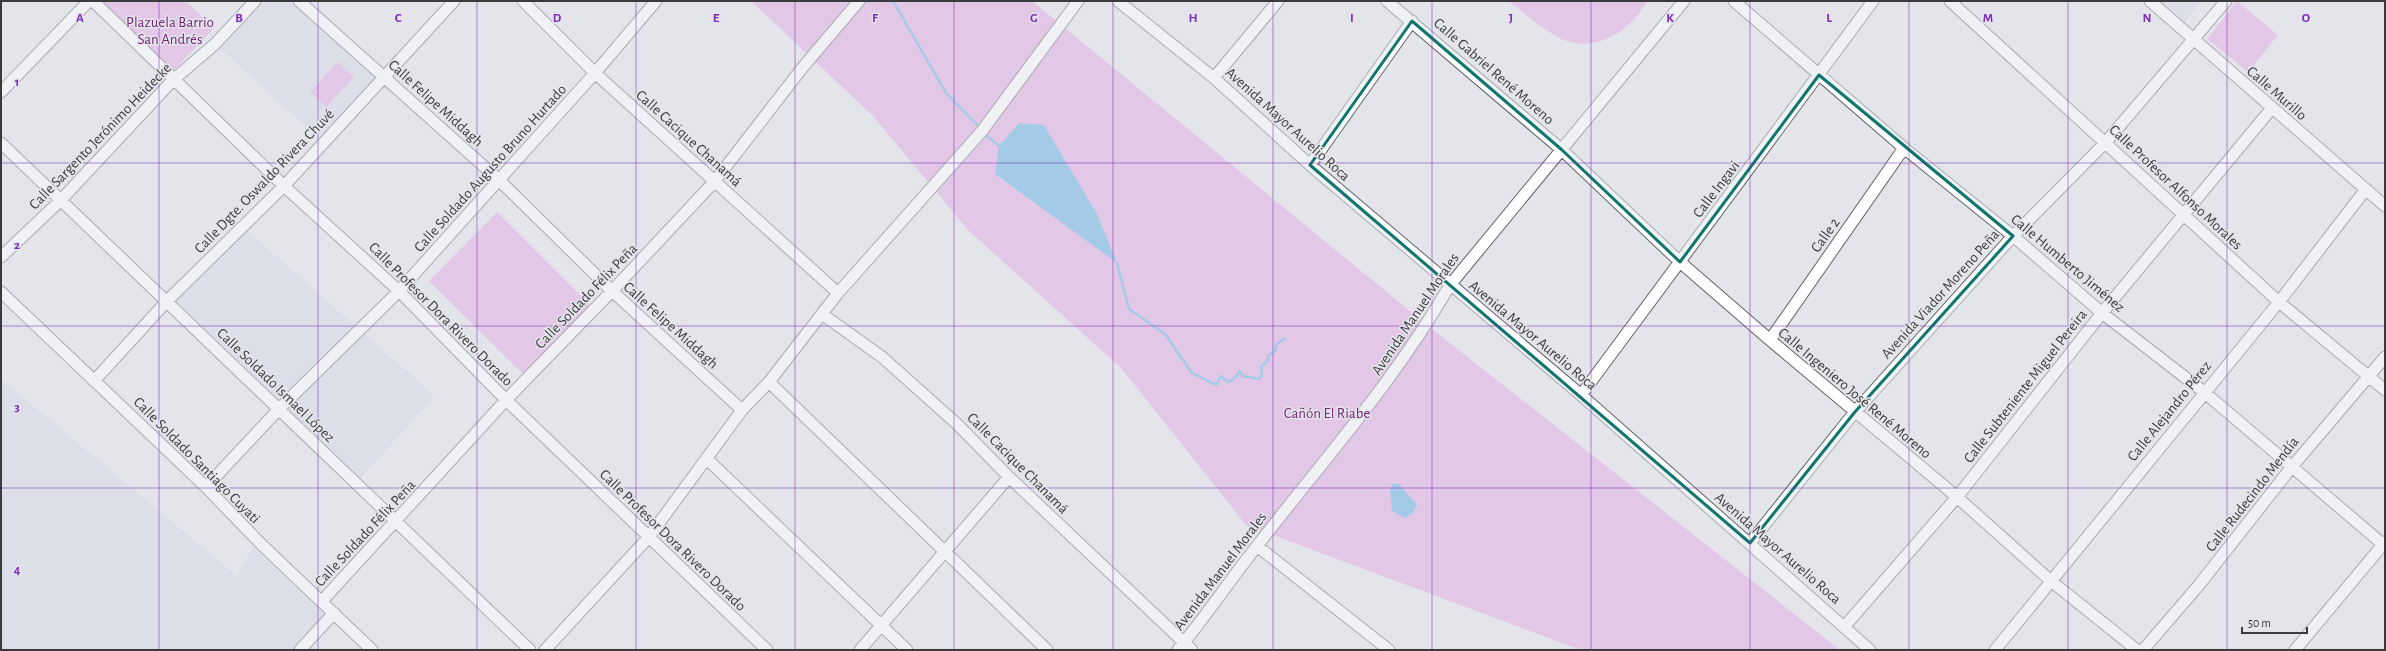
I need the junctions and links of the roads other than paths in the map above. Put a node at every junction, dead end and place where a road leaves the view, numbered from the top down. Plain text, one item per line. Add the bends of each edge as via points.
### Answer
1 (89, 1) edge
2 (93, 1) edge
3 (255, 1) edge
4 (299, 1) edge
5 (454, 1) edge
6 (523, 1) edge
7 (656, 1) edge
8 (860, 1) edge
9 (1078, 1) edge
10 (1118, 1) edge
11 (1278, 1) edge
12 (1387, 1) edge
13 (1684, 1) edge
14 (1734, 1) edge
15 (1873, 1) edge
16 (1950, 1) edge
17 (2150, 1) edge
18 (2226, 1) edge
19 (1412, 21) junction
20 (2194, 41) junction
21 (596, 73) junction
22 (1819, 75) junction
23 (384, 76) junction
24 (1214, 78) junction
25 (173, 80) junction
26 (1, 92) edge
27 (2272, 108) junction
28 (2106, 142) junction
29 (1, 143) edge
30 (1904, 148) junction
31 (1562, 150) junction
32 (1310, 164) junction
33 (499, 180) junction
34 (714, 182) junction
35 (284, 186) junction
36 (2366, 190) junction
37 (61, 200) junction
38 (2385, 206) edge
39 (2183, 215) junction
40 (2012, 236) junction
41 (1, 257) edge
42 (1680, 262) junction
43 (1450, 285) junction
44 (399, 291) junction
45 (1, 292) edge
46 (612, 292) junction
47 (838, 293) junction
48 (167, 301) junction
49 (2278, 302) junction
50 (2102, 313) junction
51 (822, 314) junction
52 (1770, 340) junction
53 (2385, 357) edge
54 (2369, 377) junction
55 (94, 381) junction
56 (768, 382) junction
57 (2385, 390) edge
58 (2204, 392) junction
59 (1582, 395) junction
60 (506, 400) junction
61 (279, 409) junction
62 (742, 410) junction
63 (1854, 413) junction
64 (707, 459) junction
65 (2291, 468) junction
66 (1009, 476) junction
67 (206, 487) junction
68 (1957, 497) junction
69 (396, 522) junction
70 (648, 538) junction
71 (1750, 542) junction
72 (2384, 544) edge
73 (1256, 546) junction
74 (945, 551) junction
75 (2051, 581) junction
76 (322, 601) junction
77 (334, 613) junction
78 (881, 625) junction
79 (1845, 626) junction
80 (1185, 648) edge
81 (1383, 648) edge
82 (300, 650) edge
83 (372, 650) edge
84 (530, 650) edge
85 (545, 650) edge
86 (767, 650) edge
87 (860, 650) edge
88 (907, 650) edge
89 (1047, 650) edge
90 (1870, 650) edge
91 (1995, 650) edge
92 (2137, 650) edge
93 (2143, 650) edge
94 (2295, 650) edge

1 - 26 street
2 - 25 street, Calle Profesor Dora Rivero Dorado
3 - 25 street, Calle Sargento Jerónimo Heidecke via 214,44
4 - 23 street, Calle Felipe Middagh
5 - 23 street, Calle Dgte. Oswaldo Rivera Chuvé
6 - 21 street, Calle Cacique Chanamá
7 - 21 street, Calle Soldado Augusto Bruno Hurtado
8 - 34 street, Calle Soldado Félix Peña via 804,67
9 - 47 street via 982,131
10 - 24 street, Avenida Mayor Aurelio Roca
11 - 24 street
12 - 19 street, Calle Gabriel René Moreno
13 - 31 street, Avenida Manuel Morales
14 - 22 street, Calle Humberto Jiménez
15 - 22 street, Calle Ingavi
16 - 28 street, Calle Profesor Alfonso Morales
17 - 20 street, Calle Murillo
18 - 20 street, Avenida Viador Moreno Peña
19 - 31 street, Calle Gabriel René Moreno
19 - 32 street
20 - 27 street, Calle Murillo
20 - 28 street, Avenida Viador Moreno Peña
21 - 33 street, Calle Soldado Augusto Bruno Hurtado
21 - 34 street, Calle Cacique Chanamá
22 - 30 street, Calle Humberto Jiménez
22 - 42 street, Calle Ingavi
23 - 33 street, Calle Felipe Middagh
23 - 35 street, Calle Dgte. Oswaldo Rivera Chuvé
24 - 32 street, Avenida Mayor Aurelio Roca
25 - 35 street, Calle Profesor Dora Rivero Dorado
25 - 37 street, Calle Sargento Jerónimo Heidecke
27 - 36 street, Calle Murillo
27 - 39 street, Calle Subteniente Miguel Pereira
28 - 39 street, Calle Profesor Alfonso Morales
28 - 40 street, Avenida Viador Moreno Peña
29 - 37 street, Calle Soldado Ismael López
30 - 40 street, Calle Humberto Jiménez
30 - 52 street, Calle 2
31 - 42 street, Calle Ingeniero José René Moreno
31 - 43 street, Avenida Manuel Morales
32 - 43 street, Avenida Mayor Aurelio Roca
33 - 44 street, Calle Soldado Augusto Bruno Hurtado
33 - 46 street, Calle Felipe Middagh
34 - 46 street, Calle Soldado Félix Peña
34 - 47 street, Calle Cacique Chanamá
35 - 44 street, Calle Profesor Dora Rivero Dorado
35 - 48 street, Calle Dgte. Oswaldo Rivera Chuvé
36 - 38 street, Calle Murillo
36 - 49 street, Calle Alejandro Pérez
37 - 41 street, Calle Sargento Jerónimo Heidecke
37 - 48 street, Calle Soldado Ismael López
39 - 49 street, Calle Profesor Alfonso Morales
39 - 50 street, Calle Subteniente Miguel Pereira
40 - 50 street, Calle Humberto Jiménez
40 - 63 street, Avenida Viador Moreno Peña
42 - 52 street, Calle Ingeniero José René Moreno
42 - 59 street, Calle Ingavi
43 - 59 street, Avenida Mayor Aurelio Roca
43 - 73 street, Avenida Manuel Morales via 1427,325 1375,399
44 - 60 street, Calle Profesor Dora Rivero Dorado
44 - 61 street, Calle Soldado Augusto Bruno Hurtado
45 - 55 street, Calle Soldado Santiago Cuyati
46 - 60 street, Calle Soldado Félix Peña
46 - 62 street, Calle Felipe Middagh
47 - 51 street
48 - 55 street, Calle Dgte. Oswaldo Rivera Chuvé
48 - 61 street, Calle Soldado Ismael López
49 - 54 street, Calle Profesor Alfonso Morales
49 - 58 street, Calle Alejandro Pérez
50 - 58 street, Calle Humberto Jiménez
50 - 68 street, Calle Subteniente Miguel Pereira
51 - 56 street
51 - 66 street, Calle Cacique Chanamá via 882,357 957,424
52 - 63 street, Calle Ingeniero José René Moreno
53 - 54 street, Calle Rudecindo Mendía
54 - 57 street, Calle Profesor Alfonso Morales
54 - 65 street, Calle Rudecindo Mendía
55 - 67 street, Calle Soldado Santiago Cuyati
56 - 62 street
56 - 74 street
58 - 65 street, Calle Humberto Jiménez
58 - 75 street, Calle Alejandro Pérez
59 - 71 street, Avenida Mayor Aurelio Roca
60 - 69 street, Calle Soldado Félix Peña
60 - 70 street, Calle Profesor Dora Rivero Dorado
61 - 67 street, Calle Soldado Augusto Bruno Hurtado
61 - 69 street, Calle Soldado Ismael López
62 - 64 street
63 - 68 street, Calle Ingeniero José René Moreno
63 - 71 street, Avenida Viador Moreno Peña
64 - 70 street
64 - 78 street
65 - 72 street, Calle Humberto Jiménez
65 - 93 street, Calle Rudecindo Mendía via 2199,585
66 - 74 street
66 - 80 street, Calle Cacique Chanamá
67 - 76 street, Calle Soldado Santiago Cuyati via 261,544
68 - 75 street, Calle Ingeniero José René Moreno
68 - 79 street, Calle Subteniente Miguel Pereira
69 - 76 street, Calle Soldado Félix Peña
69 - 84 street, Calle Soldado Ismael López
70 - 85 street
70 - 86 street, Calle Profesor Dora Rivero Dorado
71 - 79 street, Avenida Mayor Aurelio Roca
72 - 94 street
73 - 80 street, Avenida Manuel Morales
73 - 81 street
74 - 78 street
74 - 89 street
75 - 91 street, Calle Alejandro Pérez
75 - 92 street, Calle Ingeniero José René Moreno
76 - 77 street, Calle Soldado Santiago Cuyati
77 - 82 street
77 - 83 street, Calle Soldado Santiago Cuyati
78 - 87 street
78 - 88 street
79 - 90 street, Avenida Mayor Aurelio Roca

